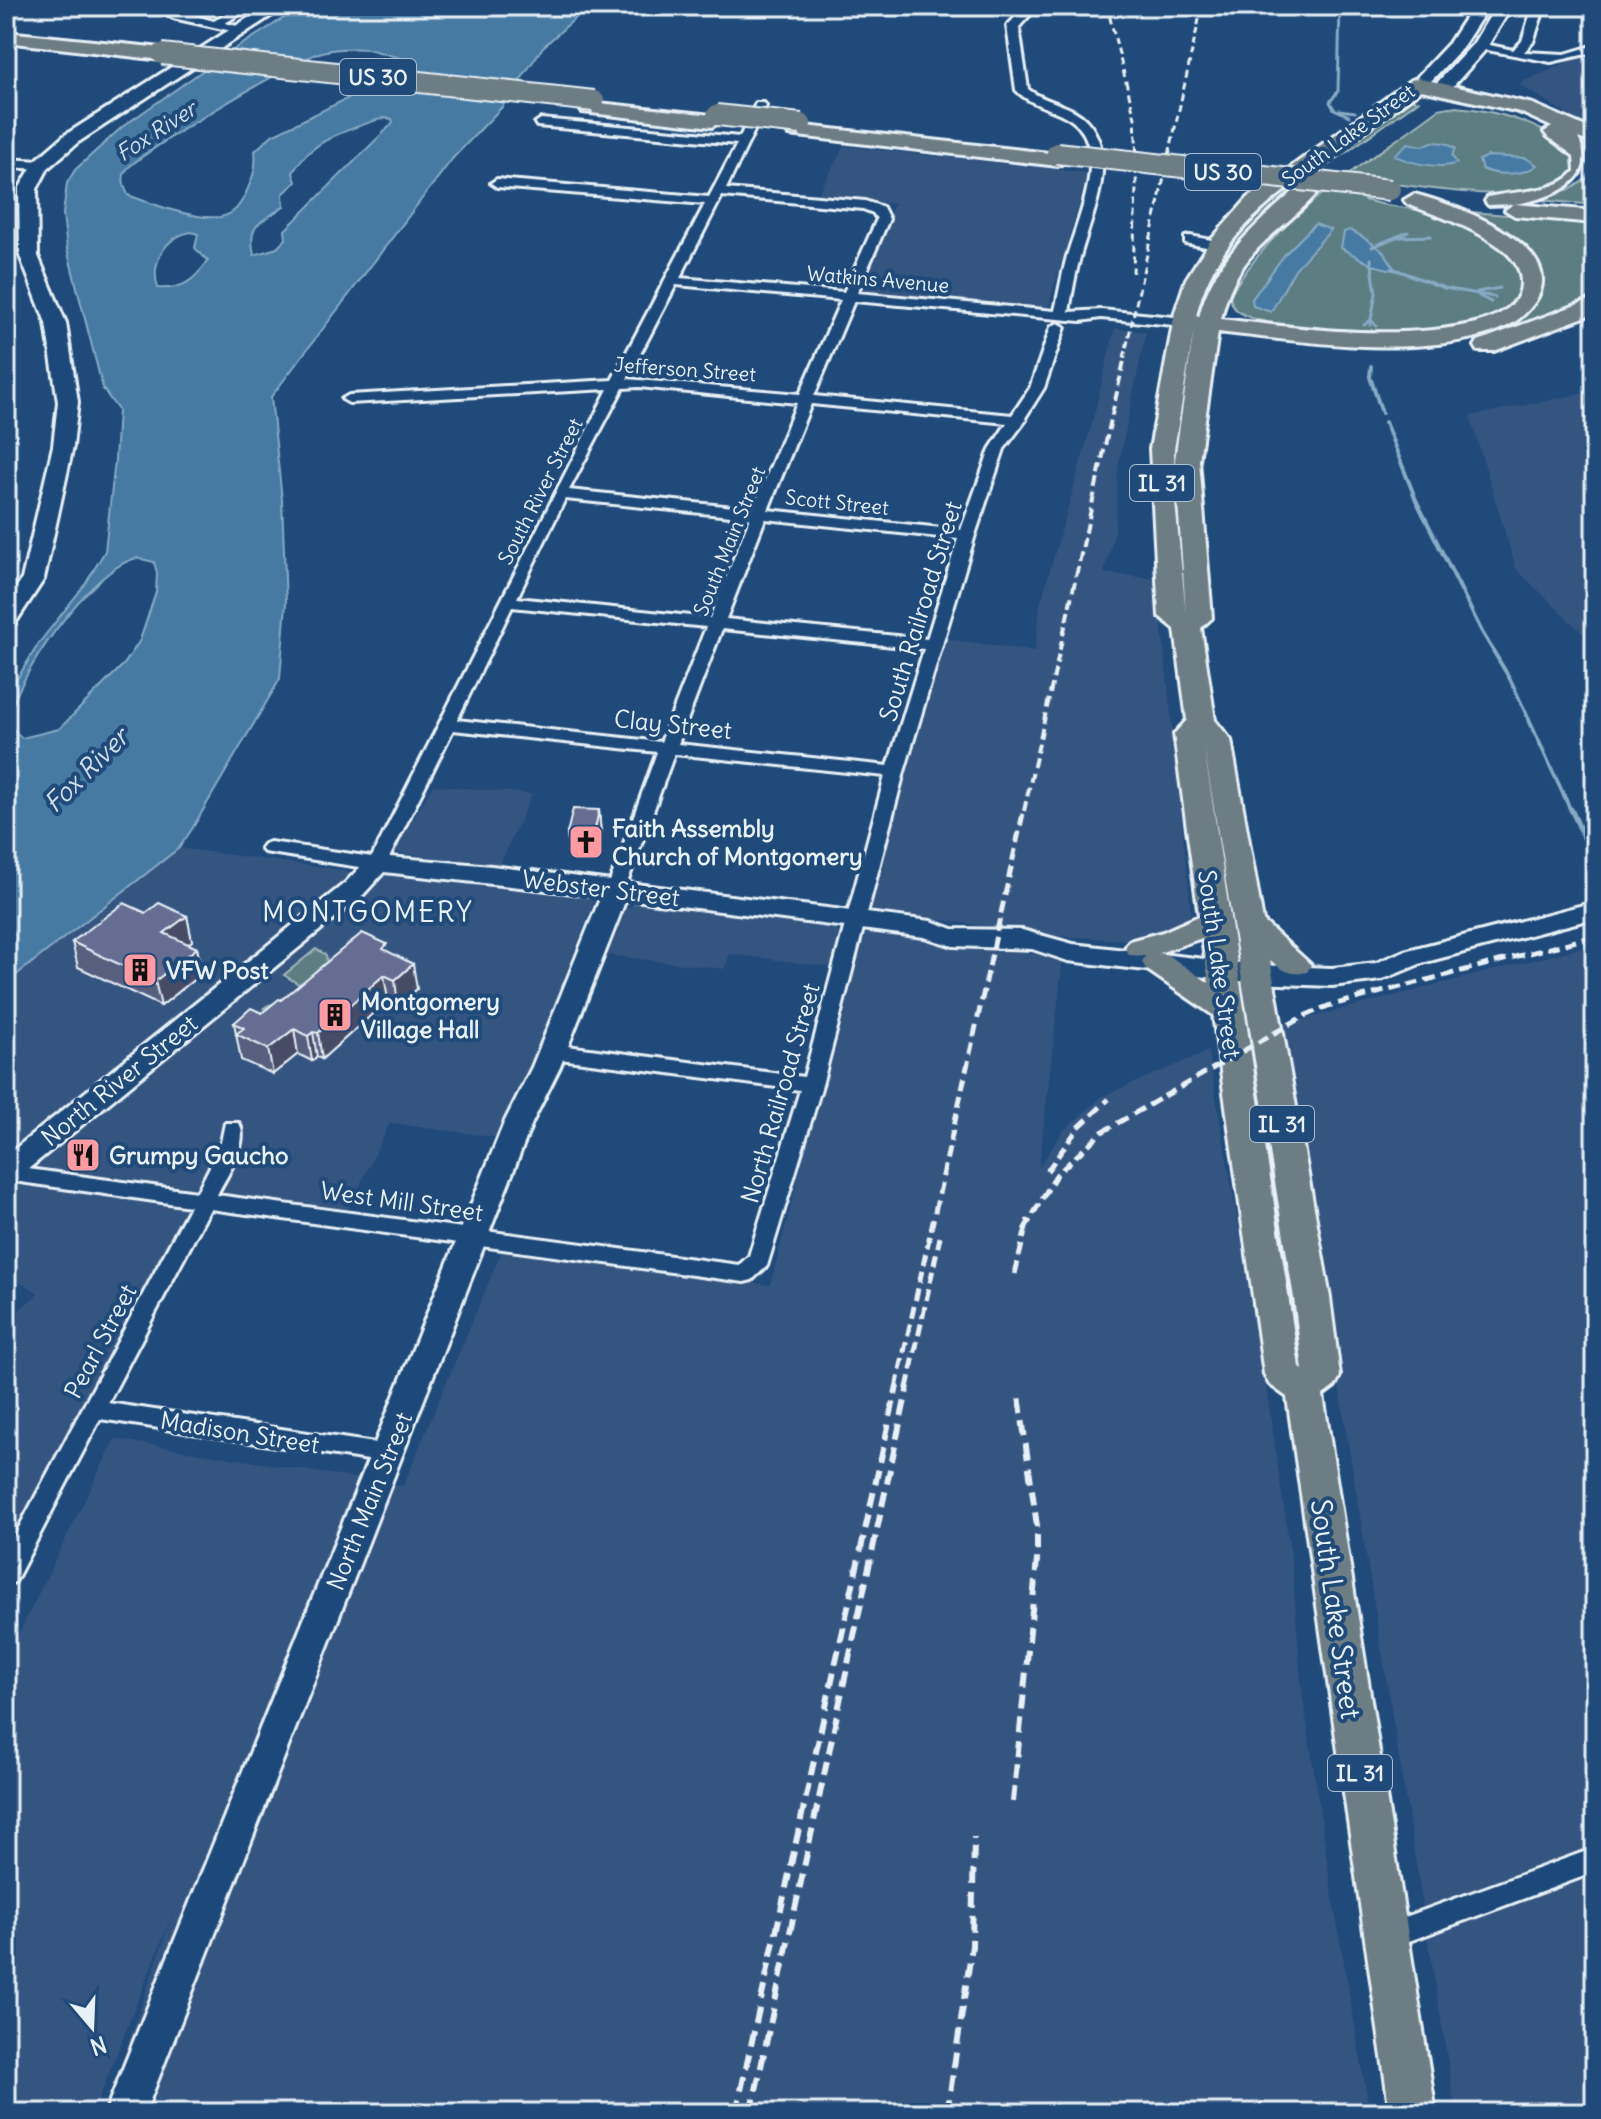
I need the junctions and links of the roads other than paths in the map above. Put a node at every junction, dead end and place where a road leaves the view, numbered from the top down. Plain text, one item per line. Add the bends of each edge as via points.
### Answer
1 (159, 6) edge
2 (247, 6) edge
3 (278, 6) edge
4 (1032, 6) edge
5 (1481, 6) edge
6 (1504, 6) edge
7 (1539, 6) edge
8 (216, 24) junction
9 (241, 30) junction
10 (6, 37) edge
11 (6, 44) edge
12 (1480, 46) junction
13 (1595, 48) edge
14 (1517, 53) junction
15 (160, 57) junction
16 (1425, 91) junction
17 (760, 106) dead end
18 (541, 123) dead end
19 (1595, 138) edge
20 (744, 141) junction
21 (6, 163) edge
22 (41, 165) junction
23 (497, 183) dead end
24 (1385, 193) junction
25 (715, 196) junction
26 (1414, 200) junction
27 (1481, 200) junction
28 (1595, 209) edge
29 (1595, 217) edge
30 (1190, 240) dead end
31 (1217, 245) junction
32 (671, 281) junction
33 (847, 297) junction
34 (1595, 305) edge
35 (1060, 321) junction
36 (1195, 328) junction
37 (618, 383) junction
38 (349, 399) dead end
39 (807, 399) junction
40 (1019, 420) junction
41 (560, 494) junction
42 (760, 514) junction
43 (967, 535) junction
44 (506, 602) junction
45 (6, 620) edge
46 (717, 624) junction
47 (934, 645) junction
48 (1201, 722) junction
49 (446, 724) junction
50 (668, 748) junction
51 (895, 772) junction
52 (270, 848) dead end
53 (378, 864) junction
54 (616, 890) junction
55 (1595, 910) edge
56 (855, 920) junction
57 (1213, 921) junction
58 (1248, 923) junction
59 (1148, 955) junction
60 (1220, 963) junction
61 (1297, 971) junction
62 (1258, 980) junction
63 (1226, 1009) junction
64 (552, 1051) junction
65 (812, 1085) junction
66 (232, 1128) dead end
67 (6, 1172) edge
68 (204, 1199) junction
69 (473, 1237) junction
70 (744, 1274) joint
71 (1304, 1390) junction
72 (93, 1409) junction
73 (388, 1454) junction
74 (6, 1575) edge
75 (1595, 1860) edge
76 (1385, 1937) junction
77 (125, 2113) edge
78 (1413, 2113) edge

1 - 8 street via 177,16
2 - 8 street
3 - 9 street
4 - 35 street, South Railroad Street via 1013,26 1022,90 1083,122 1096,150 1096,175
5 - 16 street, South Lake Street / IL 31
6 - 12 street, IL 31
7 - 14 street via 1527,42
8 - 9 street
9 - 22 street via 101,119
10 - 15 main road, US 30
11 - 15 main road, US 30
12 - 14 street
12 - 16 street, South Lake Street / IL 31
13 - 14 street via 1560,60
15 - 24 main road, US 30
16 - 19 main road via 1539,112
16 - 27 main road via 1528,121 1567,140 1586,158 1585,172 1574,184 1550,193
16 - 31 main road, South Lake Street / IL 31 via 1264,195
16 - 36 main road, South Lake Street / IL 31 via 1258,233
17 - 20 street, South River Street
18 - 20 street
20 - 25 street, South River Street
21 - 22 street
22 - 45 street via 28,189 29,256 56,323 68,402 33,579
23 - 25 street
24 - 26 main road, US 30
24 - 27 main road, US 30
25 - 32 street, South River Street
25 - 33 street, South Main Street via 878,210 883,219
26 - 29 main road, US 30
26 - 36 main road via 1479,226 1520,254 1533,280 1525,304 1489,328 1438,338
27 - 28 main road, US 30
30 - 31 street
31 - 36 main road, South Lake Street / IL 31 via 1197,279
32 - 33 street, Watkins Avenue
32 - 37 street, South River Street
33 - 35 street, Watkins Avenue
33 - 39 street, South Main Street
34 - 36 main road via 1481,347 1429,354
35 - 36 street, Watkins Avenue via 1081,317 1098,323
35 - 40 street, South Railroad Street via 1037,388
36 - 48 main road, South Lake Street / IL 31 via 1165,424 1161,478 1172,616 1188,625
37 - 38 street, Jefferson Street
37 - 39 street, Jefferson Street
37 - 41 street, South River Street
39 - 40 street, Jefferson Street
39 - 42 street, South Main Street
40 - 43 street, South Railroad Street via 997,449
41 - 42 street, Scott Street
41 - 44 street, South River Street
42 - 43 street, Scott Street
42 - 46 street, South Main Street
43 - 47 street, South Railroad Street
44 - 46 street
44 - 49 street, South River Street
46 - 47 street
46 - 50 street, South Main Street
47 - 51 street, South Railroad Street
48 - 57 main road, South Lake Street / IL 31 via 1188,734
48 - 58 main road, South Lake Street / IL 31 via 1217,740
49 - 50 street, Clay Street
49 - 53 street, South River Street
50 - 51 street, Clay Street
50 - 54 street, South Main Street
51 - 56 street, South Railroad Street
52 - 53 street, Webster Street
53 - 54 street, Webster Street
53 - 67 street, North River Street
54 - 56 street, Webster Street
54 - 64 street, North Main Street
55 - 61 street via 1413,957 1381,971
56 - 59 street, Webster Street via 979,940 1056,945 1068,952
56 - 65 street, North Railroad Street
57 - 59 main road
57 - 60 main road, South Lake Street / IL 31
58 - 61 main road
58 - 62 main road, South Lake Street / IL 31
59 - 60 street, Webster Street
59 - 63 main road
60 - 62 street, Webster Street
60 - 63 main road, South Lake Street / IL 31
61 - 62 main road via 1277,988
62 - 71 main road, South Lake Street / IL 31 via 1322,1376
63 - 71 main road, South Lake Street / IL 31 via 1282,1374
64 - 65 street
64 - 69 street, North Main Street
65 - 70 street, North Railroad Street via 759,1260
66 - 68 street, Pearl Street via 230,1147
67 - 68 street, West Mill Street
68 - 69 street, West Mill Street
68 - 72 street, Pearl Street
69 - 70 street, West Mill Street
69 - 73 street, North Main Street
71 - 76 main road, South Lake Street / IL 31
72 - 73 street, Madison Street
72 - 74 street, Pearl Street
73 - 77 street, North Main Street
75 - 76 street
76 - 78 main road, South Lake Street / IL 31

